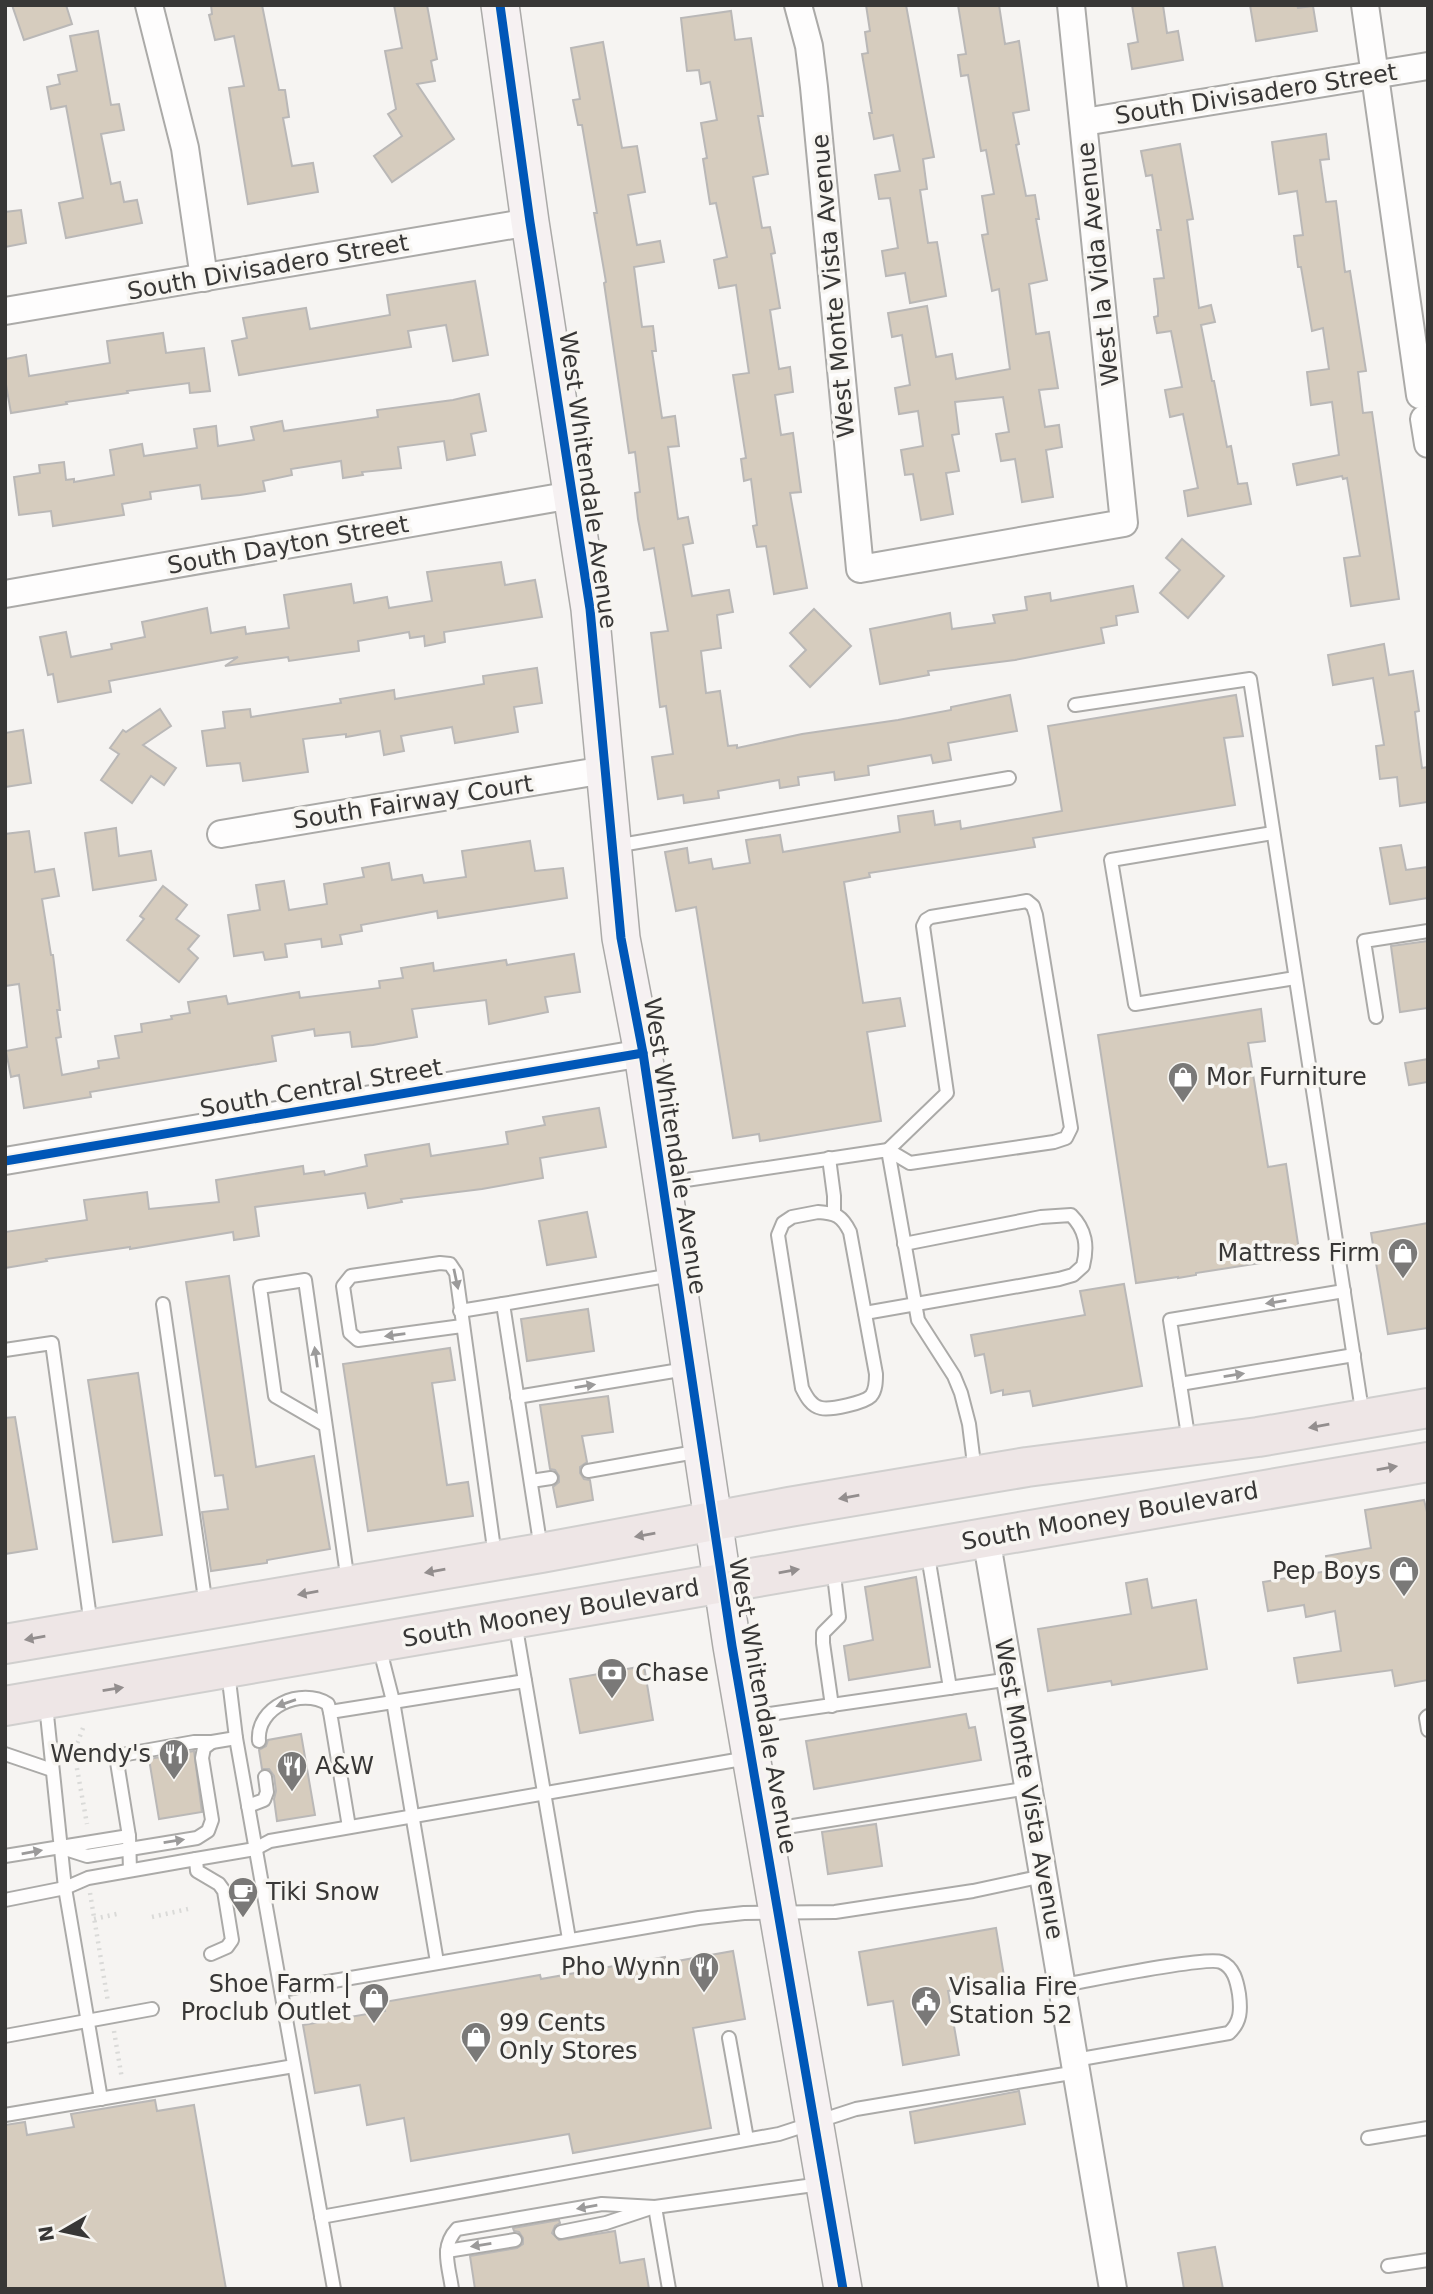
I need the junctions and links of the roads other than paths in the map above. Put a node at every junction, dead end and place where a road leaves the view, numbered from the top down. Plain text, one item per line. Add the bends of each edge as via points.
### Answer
1 (149, 5) edge
2 (500, 5) edge
3 (798, 5) edge
4 (1071, 5) edge
5 (1365, 5) edge
6 (1428, 66) edge
7 (1375, 75) junction
8 (1084, 122) junction
9 (530, 222) junction
10 (204, 278) junction
11 (5, 311) edge
12 (1424, 419) edge
13 (572, 495) junction
14 (1124, 523) joint
15 (5, 594) edge
16 (1075, 705) dead end
17 (605, 770) junction
18 (1009, 778) dead end
19 (1273, 833) junction
20 (221, 834) dead end
21 (611, 846) junction
22 (1428, 931) edge
23 (1295, 978) junction
24 (1376, 1017) dead end
25 (643, 1053) junction
26 (888, 1150) junction
27 (830, 1158) junction
28 (5, 1161) edge
29 (662, 1184) junction
30 (834, 1212) junction
31 (904, 1244) junction
32 (676, 1275) junction
33 (1344, 1291) junction
34 (163, 1304) dead end
35 (503, 1304) junction
36 (915, 1304) junction
37 (460, 1311) junction
38 (865, 1313) junction
39 (462, 1326) junction
40 (5, 1350) edge
41 (1353, 1355) junction
42 (690, 1369) junction
43 (1180, 1384) junction
44 (517, 1397) junction
45 (1428, 1408) edge
46 (1363, 1418) junction
47 (325, 1425) junction
48 (1190, 1446) junction
49 (702, 1451) junction
50 (1428, 1462) edge
51 (588, 1471) dead end
52 (975, 1476) junction
53 (551, 1478) dead end
54 (531, 1481) junction
55 (712, 1522) junction
56 (986, 1537) junction
57 (926, 1547) junction
58 (541, 1553) junction
59 (495, 1561) junction
60 (832, 1563) junction
61 (722, 1583) junction
62 (349, 1586) junction
63 (206, 1610) junction
64 (514, 1620) junction
65 (91, 1629) junction
66 (378, 1643) junction
67 (5, 1644) edge
68 (228, 1670) junction
69 (1011, 1679) junction
70 (525, 1681) junction
71 (950, 1688) junction
72 (46, 1700) junction
73 (393, 1701) junction
74 (5, 1706) edge
75 (832, 1706) junction
76 (330, 1712) junction
77 (1428, 1716) edge
78 (745, 1718) junction
79 (1428, 1730) edge
80 (236, 1738) junction
81 (259, 1741) dead end
82 (212, 1742) junction
83 (5, 1754) edge
84 (752, 1757) junction
85 (52, 1770) junction
86 (265, 1777) dead end
87 (1029, 1788) junction
88 (544, 1793) junction
89 (248, 1806) junction
90 (412, 1816) junction
91 (349, 1827) junction
92 (764, 1831) junction
93 (129, 1842) junction
94 (59, 1847) junction
95 (255, 1849) junction
96 (5, 1856) edge
97 (197, 1865) junction
98 (130, 1870) junction
99 (1043, 1877) junction
100 (65, 1888) junction
101 (5, 1900) edge
102 (779, 1914) junction
103 (569, 1939) junction
104 (211, 1954) dead end
105 (437, 1962) junction
106 (1062, 1985) junction
107 (281, 1990) junction
108 (152, 2009) dead end
109 (88, 2021) junction
110 (5, 2036) edge
111 (729, 2038) dead end
112 (294, 2066) junction
113 (1076, 2066) junction
114 (102, 2099) junction
115 (5, 2115) edge
116 (815, 2122) junction
117 (1428, 2128) edge
118 (1368, 2138) dead end
119 (747, 2139) junction
120 (825, 2184) junction
121 (655, 2207) junction
122 (321, 2217) junction
123 (561, 2232) dead end
124 (515, 2239) dead end
125 (447, 2251) junction
126 (1428, 2260) edge
127 (1388, 2266) dead end
128 (334, 2289) edge
129 (452, 2289) edge
130 (669, 2289) edge
131 (843, 2289) edge
132 (1113, 2289) edge

1 - 10 street via 185,148
2 - 9 street, West Whitendale Avenue
3 - 14 street, West Monte Vista Avenue via 814,87 860,569
4 - 8 street, West la Vida Avenue
5 - 7 street
6 - 7 street, South Divisadero Street
7 - 8 street, South Divisadero Street
7 - 12 street
8 - 14 street, West la Vida Avenue
9 - 10 street, South Divisadero Street
9 - 13 street, West Whitendale Avenue
10 - 11 street, South Divisadero Street
13 - 15 street, South Dayton Street
13 - 17 street, West Whitendale Avenue via 590,609
16 - 19 lane via 1250,678
17 - 20 street, South Fairway Court
17 - 21 street, West Whitendale Avenue
18 - 21 lane
19 - 23 lane
19 - 23 lane via 1111,860 1135,1004
21 - 25 street, West Whitendale Avenue via 621,938
22 - 24 lane via 1364,941
23 - 33 lane
25 - 28 street, South Central Street
25 - 29 street, West Whitendale Avenue
26 - 26 lane via 910,1163 1066,1138 1071,1128 1036,915 1027,901 926,920 923,926 947,1093
26 - 27 lane
26 - 31 lane
27 - 29 lane
27 - 30 lane
29 - 32 street, West Whitendale Avenue
30 - 38 lane via 850,1231
30 - 38 lane via 792,1217 778,1235 802,1388 808,1401 820,1408 859,1403 876,1387
31 - 36 lane
31 - 36 lane via 1058,1215 1071,1215 1085,1238 1083,1266 1073,1275
32 - 35 lane
32 - 42 street, West Whitendale Avenue
33 - 41 lane
33 -> 43 lane via 1170,1320
34 - 63 lane
35 - 37 lane
35 - 44 lane
36 - 38 lane
36 - 52 lane via 918,1320 961,1393
37 - 39 lane
39 -> 37 lane via 358,1340 350,1333 343,1286 351,1276 450,1264 456,1273
39 - 59 lane
40 - 65 lane via 52,1343
43 -> 41 lane
41 - 46 lane
44 -> 42 lane
42 - 49 street, West Whitendale Avenue
43 - 48 lane
44 - 54 lane
45 - 46 main road
46 -> 48 main road
47 -> 47 lane via 305,1280 260,1287 275,1396
47 - 62 lane
48 - 52 main road
49 - 51 lane
49 - 55 street, West Whitendale Avenue
56 -> 50 main road, South Mooney Boulevard
52 -> 55 main road
53 - 54 lane
54 - 58 lane
55 -> 58 main road
55 - 61 street, West Whitendale Avenue
56 - 57 main road, South Mooney Boulevard
56 - 69 street, West Monte Vista Avenue
57 - 60 main road, South Mooney Boulevard
57 - 71 lane
58 - 59 main road
59 -> 62 main road
61 -> 60 main road, South Mooney Boulevard
60 - 75 lane via 839,1617 824,1633 823,1643
61 - 64 main road, South Mooney Boulevard
61 - 78 street, West Whitendale Avenue
62 -> 63 main road
63 - 65 main road
64 - 66 main road, South Mooney Boulevard
64 - 70 lane
65 -> 67 main road
66 - 68 main road, South Mooney Boulevard
66 - 73 lane
72 -> 68 main road, South Mooney Boulevard
68 - 80 lane
69 - 71 lane
69 - 87 street, West Monte Vista Avenue
70 - 73 lane
70 - 88 lane
71 - 75 lane
72 - 74 main road, South Mooney Boulevard
72 - 85 lane
73 - 76 lane
73 - 90 lane
75 - 78 lane
76 -> 81 lane via 328,1704 311,1697 282,1704 262,1720
76 - 91 lane
77 - 79 lane
78 - 84 street, West Whitendale Avenue
80 - 82 lane
80 - 89 lane
93 -> 82 lane via 197,1838 208,1831 212,1820 202,1758 204,1748
82 - 93 lane via 116,1756
83 - 85 lane
84 - 88 lane
84 - 92 street, West Whitendale Avenue
85 - 94 lane
86 - 89 lane via 264,1800
87 - 92 lane
87 - 99 street, West Monte Vista Avenue
88 - 90 lane
88 - 103 lane
89 - 95 lane
90 - 91 lane
90 - 105 lane
91 - 95 lane via 270,1841
92 - 102 street, West Whitendale Avenue
93 - 94 lane via 87,1856
93 - 98 lane
96 -> 94 lane
94 - 100 lane
95 - 97 lane
95 - 107 lane
97 - 98 lane
97 - 104 lane via 224,1891 232,1940
98 - 100 lane
99 - 102 lane via 835,1912
99 - 106 street, West Monte Vista Avenue
100 - 101 lane
100 - 109 lane
102 - 103 lane via 744,1913
102 - 116 street, West Whitendale Avenue
103 - 105 lane
105 - 107 lane
106 - 113 street, West Monte Vista Avenue
106 - 113 lane via 1220,1961 1235,1977 1239,1997 1240,2017 1229,2033
107 - 112 lane
108 - 109 lane
109 - 110 lane
109 - 114 lane
111 - 119 lane
112 - 114 lane
112 - 122 lane
113 - 116 lane via 856,2109
113 - 132 street, West Monte Vista Avenue
114 - 115 lane
116 - 119 lane
116 - 120 street, West Whitendale Avenue
117 - 118 lane
119 - 122 lane
120 - 121 lane
120 - 131 street, West Whitendale Avenue
121 - 123 lane
121 -> 125 lane via 602,2204 457,2229 448,2239
121 - 130 lane
122 - 128 lane
124 -> 125 lane
125 - 129 lane
126 - 127 lane

